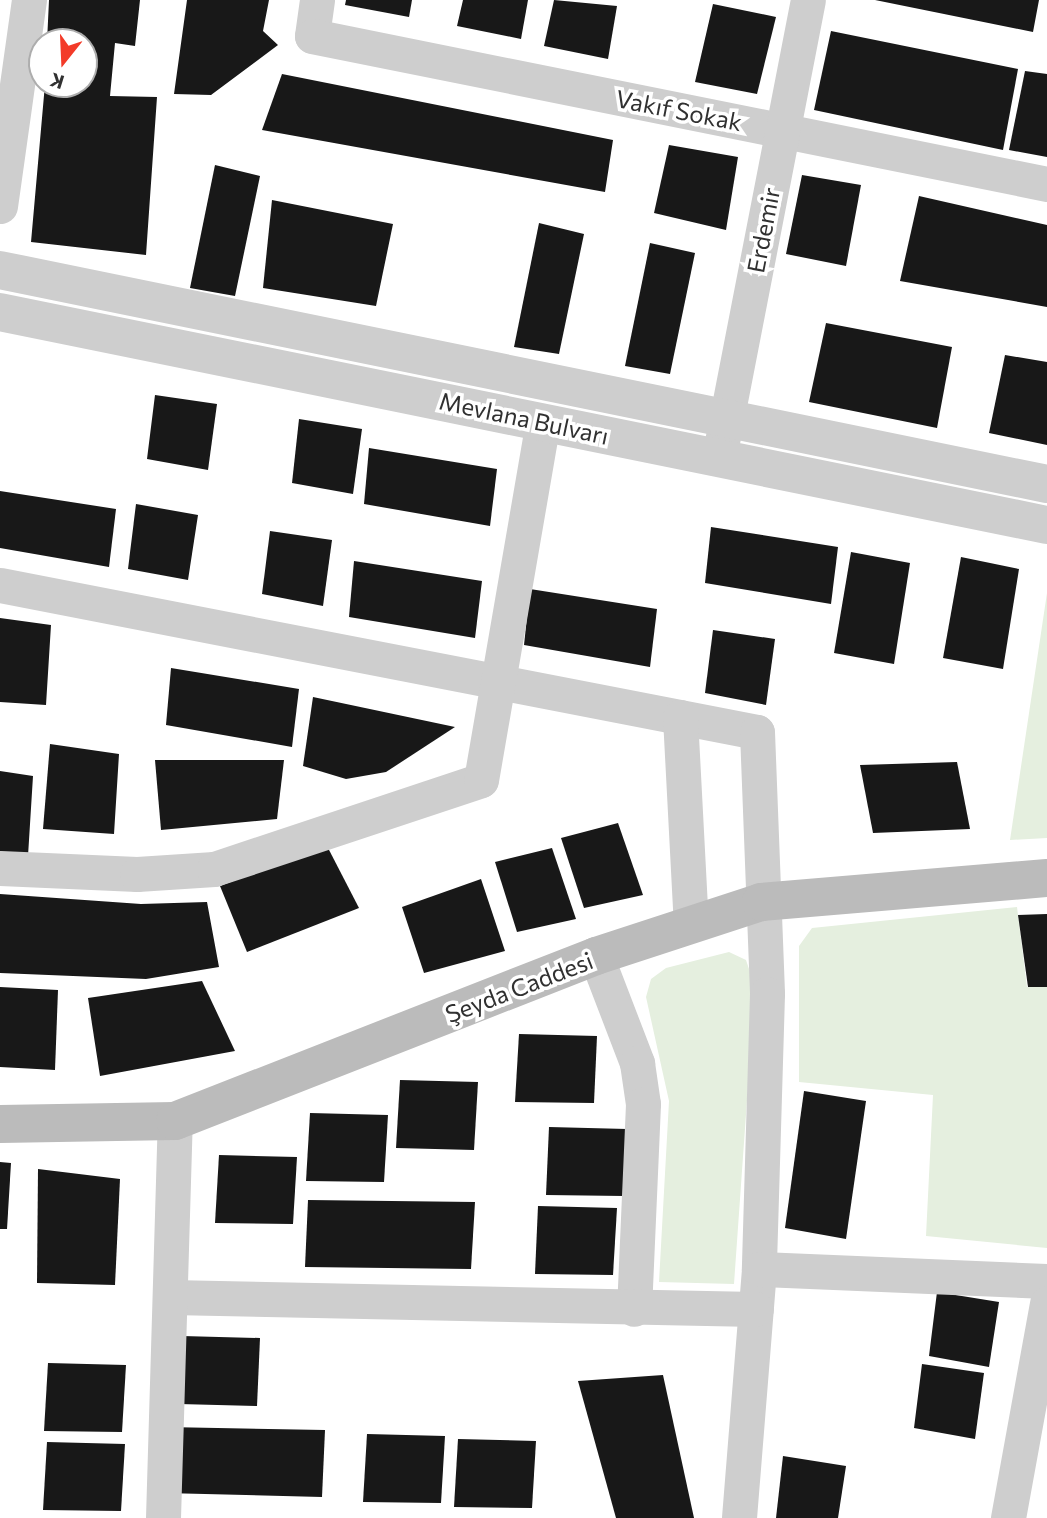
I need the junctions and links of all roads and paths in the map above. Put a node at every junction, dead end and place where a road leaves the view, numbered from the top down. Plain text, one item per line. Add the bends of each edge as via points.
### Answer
1 (29, 0) edge
2 (317, 0) edge
3 (808, 0) edge
4 (783, 130) junction
5 (1047, 184) edge
6 (0, 206) edge
7 (0, 270) edge
8 (0, 312) edge
9 (726, 418) junction
10 (543, 422) junction
11 (718, 460) junction
12 (1047, 484) edge
13 (1047, 526) edge
14 (0, 585) edge
15 (499, 683) junction
16 (680, 717) junction
17 (0, 868) edge
18 (1047, 878) edge
19 (761, 902) junction
20 (691, 923) junction
21 (596, 956) junction
22 (175, 1121) junction
23 (0, 1124) edge
24 (759, 1269) junction
25 (1047, 1281) edge
26 (170, 1297) junction
27 (1047, 1304) edge
28 (634, 1309) junction
29 (756, 1309) junction
30 (163, 1518) edge
31 (739, 1518) edge
32 (1008, 1518) edge

1 - 6 street
2 - 4 street, Vakıf Sokak via 312,36
3 - 4 street, Erdemir
4 - 5 street, Vakıf Sokak
4 - 9 street, Erdemir
7 - 9 street, Mevlana Bulvarı
8 - 10 street, Mevlana Bulvarı
9 - 11 street, Erdemir
9 - 12 street, Mevlana Bulvarı
10 - 11 street, Mevlana Bulvarı
10 - 15 street
11 - 13 street, Mevlana Bulvarı
14 - 15 street
15 - 16 street
15 - 17 street via 481,780 214,869 137,874
16 - 19 street via 757,732
16 - 20 street
18 - 19 main road, Şeyda Caddesi
19 - 20 main road, Şeyda Caddesi
19 - 24 street via 767,994
20 - 21 main road, Şeyda Caddesi
21 - 22 main road, Şeyda Caddesi
21 - 28 street via 633,1051 643,1104
22 - 23 main road, Şeyda Caddesi
22 - 26 street
24 - 25 street
24 - 29 street
26 - 28 street
26 - 30 street
27 - 32 street
28 - 29 street
29 - 31 street

